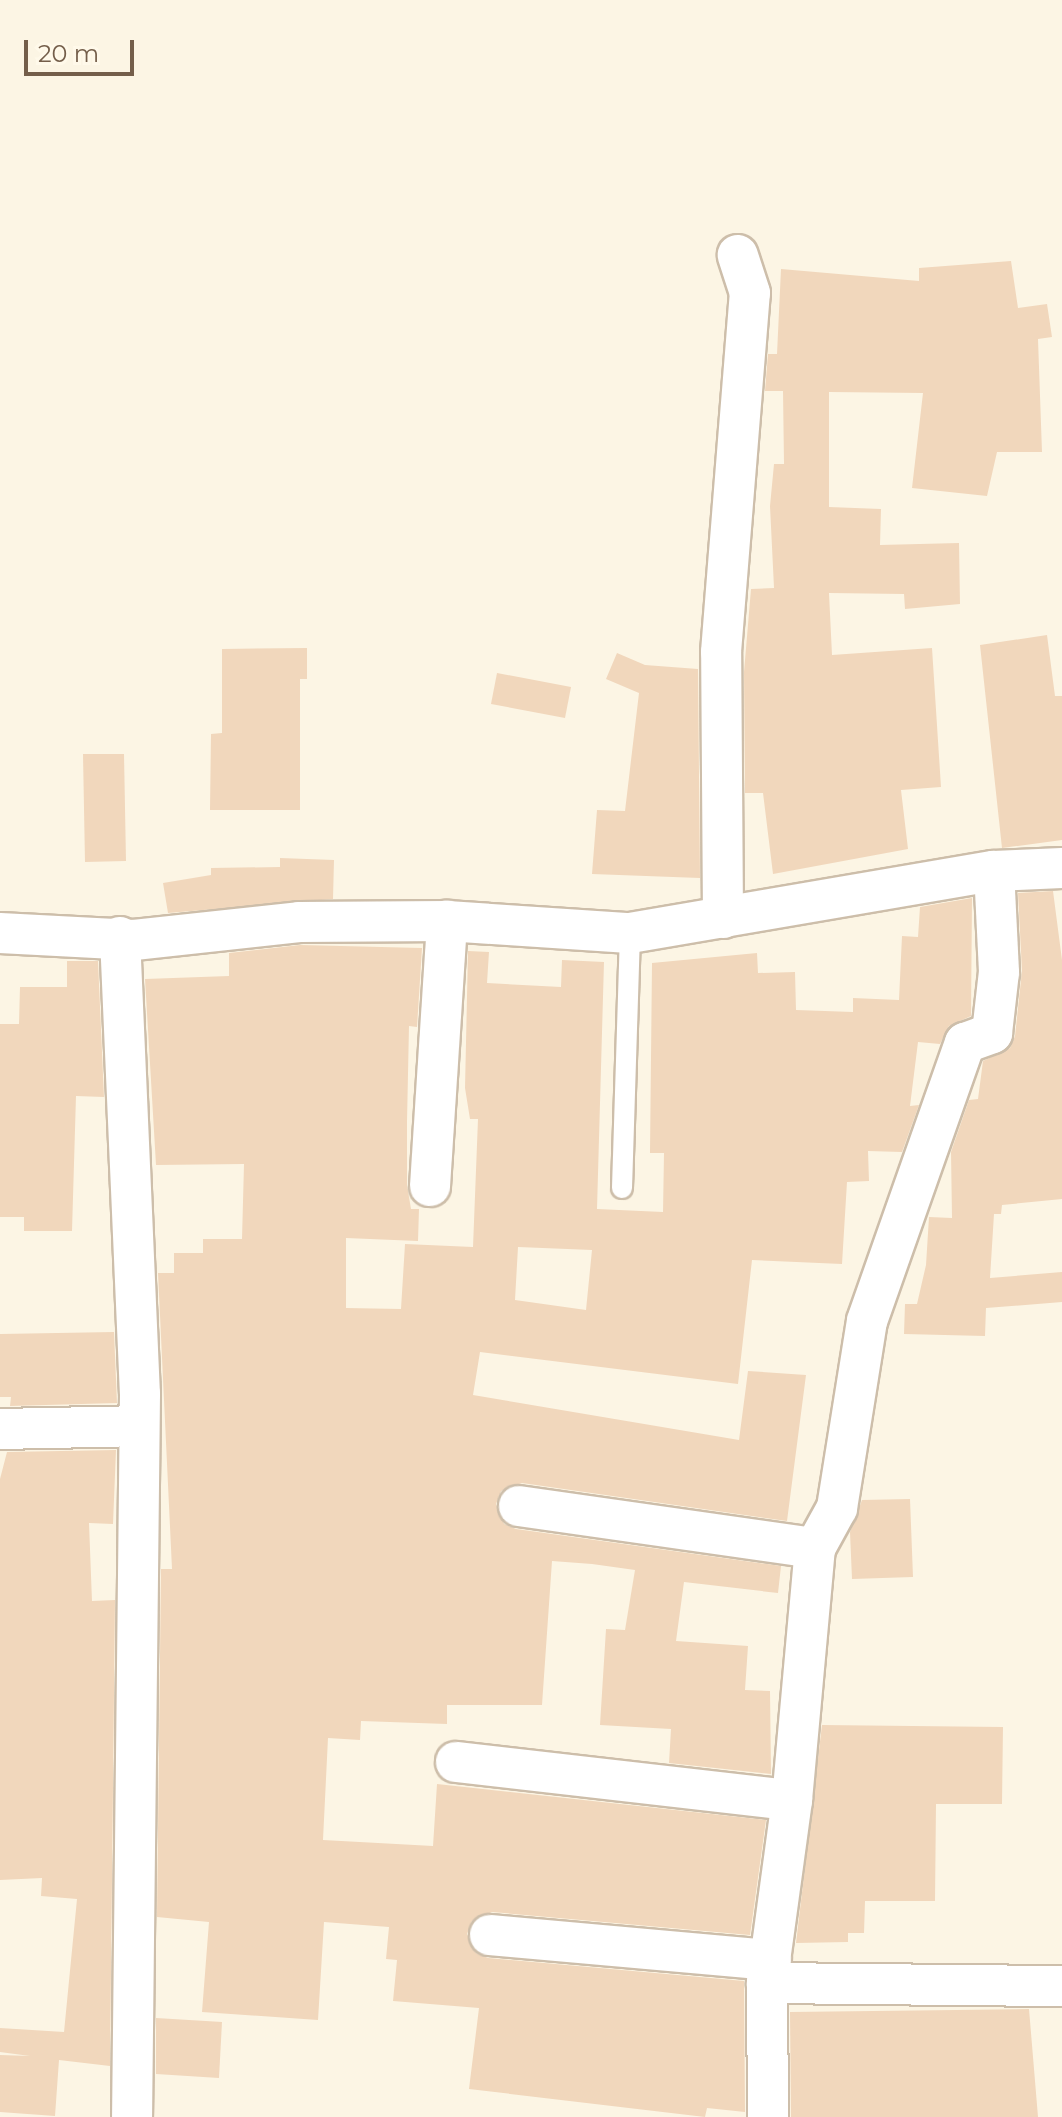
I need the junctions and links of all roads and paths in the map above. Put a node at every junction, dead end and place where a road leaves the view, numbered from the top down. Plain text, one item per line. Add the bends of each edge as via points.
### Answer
1 (738, 255) dead end
2 (1062, 868) edge
3 (994, 871) junction
4 (723, 918) junction
5 (447, 921) junction
6 (0, 933) edge
7 (630, 933) junction
8 (120, 937) junction
9 (430, 1186) dead end
10 (622, 1188) dead end
11 (139, 1426) junction
12 (0, 1429) edge
13 (519, 1506) dead end
14 (815, 1548) junction
15 (456, 1762) dead end
16 (792, 1800) junction
17 (490, 1935) dead end
18 (769, 1972) junction
19 (1062, 1986) edge
20 (132, 2117) edge
21 (768, 2117) edge

1 - 4 street via 750,293 721,652
2 - 3 street
3 - 4 street
3 - 14 street via 999,972 992,1033 965,1043 867,1321 837,1508
4 - 7 street
5 - 7 street
5 - 8 street via 299,922
5 - 9 street
6 - 8 street
7 - 10 lane
8 - 11 street
11 - 12 street
11 - 20 street
13 - 14 street
14 - 16 street
15 - 16 street
16 - 18 street
17 - 18 street
18 - 19 street
18 - 21 street

